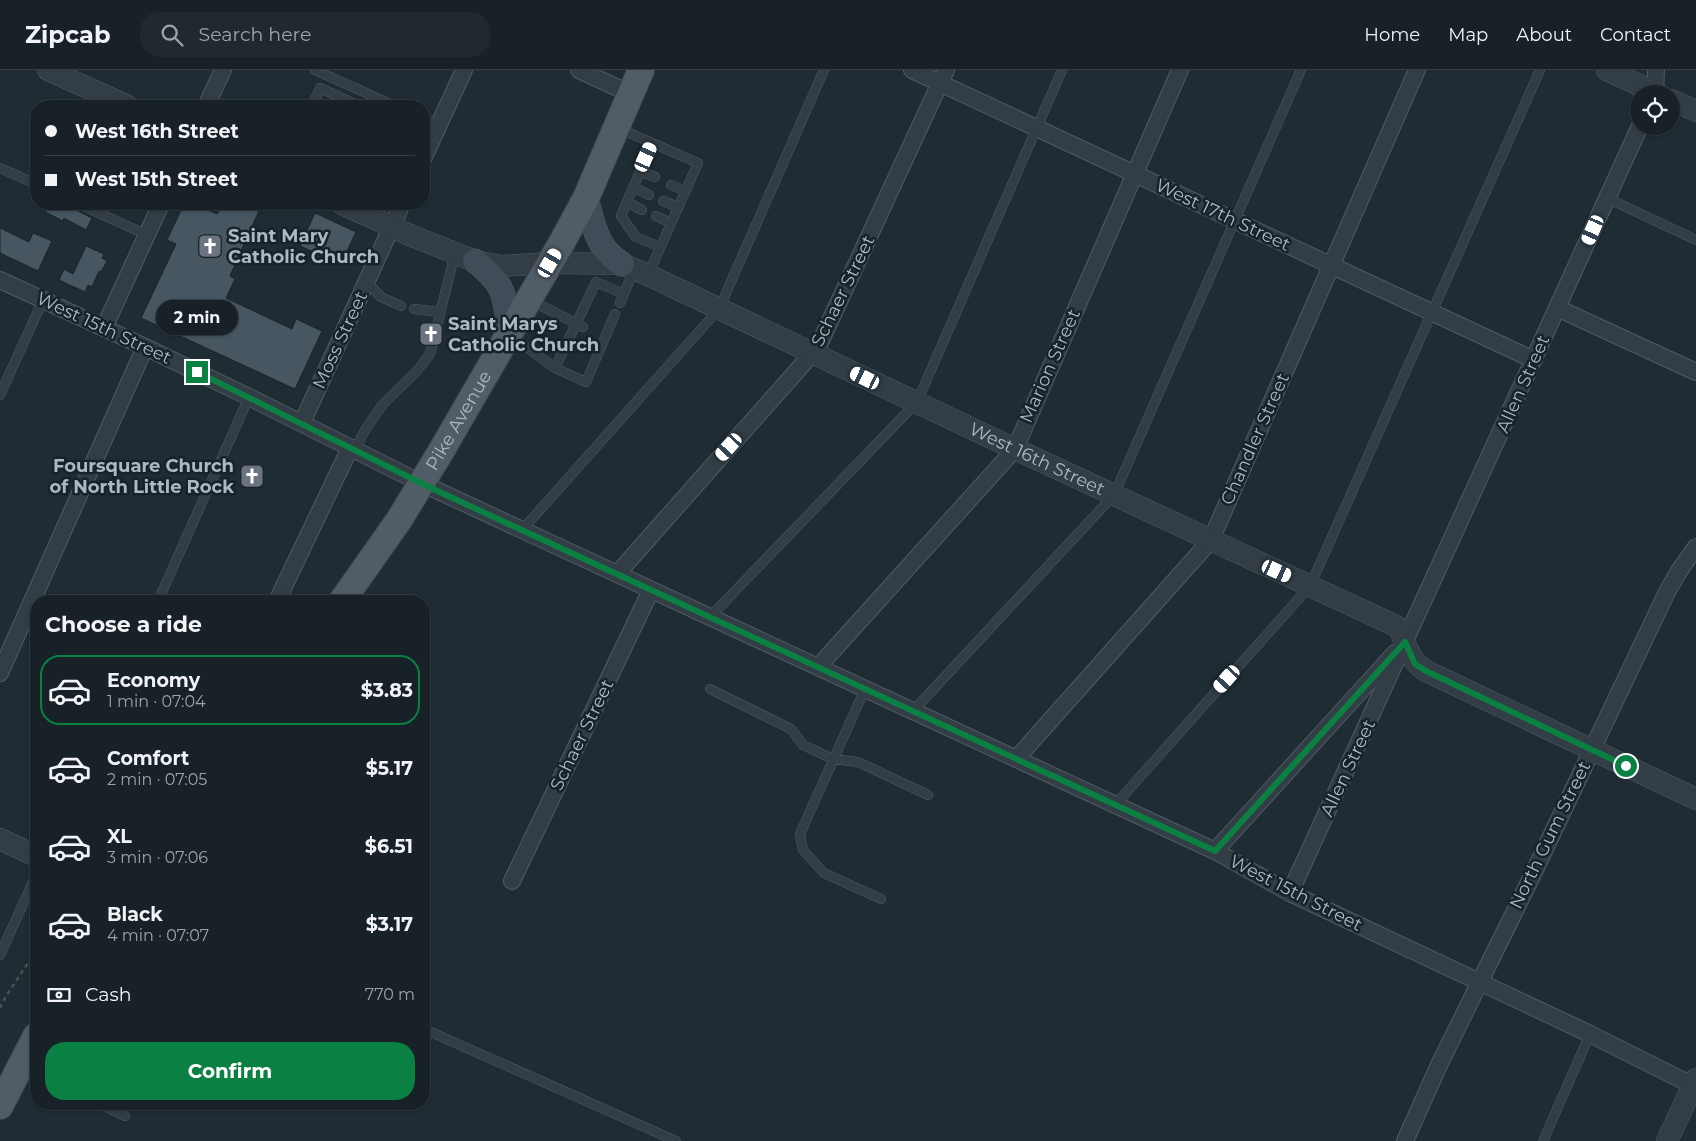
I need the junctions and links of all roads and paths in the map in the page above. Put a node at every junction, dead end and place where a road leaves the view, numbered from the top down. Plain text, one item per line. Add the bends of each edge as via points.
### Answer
1 (48, 70) edge
2 (223, 70) edge
3 (315, 70) edge
4 (464, 70) edge
5 (641, 70) edge
6 (824, 70) edge
7 (912, 70) edge
8 (1062, 70) edge
9 (1180, 70) edge
10 (1301, 70) edge
11 (1417, 70) edge
12 (1540, 70) edge
13 (1607, 70) edge
14 (1656, 70) edge
15 (582, 71) edge
16 (943, 77) edge
17 (1639, 85) edge
18 (1658, 85) edge
19 (631, 94) junction
20 (115, 100) edge
21 (209, 100) edge
22 (315, 100) edge
23 (346, 100) edge
24 (382, 100) edge
25 (1680, 104) edge
26 (1696, 112) edge
27 (431, 123) edge
28 (616, 128) junction
29 (1037, 128) junction
30 (1636, 135) edge
31 (652, 143) junction
32 (0, 168) edge
33 (640, 170) junction
34 (1135, 174) junction
35 (655, 178) dead end
36 (30, 181) edge
37 (671, 184) dead end
38 (633, 187) junction
39 (686, 191) junction
40 (649, 195) dead end
41 (586, 198) junction
42 (1607, 198) junction
43 (663, 201) dead end
44 (627, 202) junction
45 (678, 207) junction
46 (93, 210) edge
47 (158, 210) edge
48 (356, 210) edge
49 (399, 210) edge
50 (642, 210) dead end
51 (656, 216) dead end
52 (1235, 221) junction
53 (671, 223) junction
54 (392, 226) junction
55 (147, 234) junction
56 (1696, 240) edge
57 (660, 247) junction
58 (465, 257) junction
59 (550, 263) junction
60 (1332, 266) junction
61 (635, 270) junction
62 (0, 280) edge
63 (367, 282) junction
64 (43, 300) junction
65 (530, 300) junction
66 (401, 306) dead end
67 (1557, 308) junction
68 (414, 309) dead end
69 (719, 309) junction
70 (440, 312) junction
71 (1432, 313) junction
72 (604, 316) dead end
73 (580, 325) junction
74 (104, 328) junction
75 (596, 333) dead end
76 (510, 335) junction
77 (605, 338) junction
78 (146, 347) junction
79 (588, 351) dead end
80 (813, 353) junction
81 (598, 356) junction
82 (1534, 360) junction
83 (555, 368) junction
84 (1696, 372) edge
85 (0, 395) edge
86 (249, 396) junction
87 (917, 402) junction
88 (302, 422) junction
89 (352, 449) junction
90 (1014, 449) junction
91 (421, 483) junction
92 (1114, 495) junction
93 (522, 530) junction
94 (1211, 540) junction
95 (1696, 546) edge
96 (617, 574) junction
97 (1310, 586) junction
98 (651, 590) junction
99 (35, 595) edge
100 (161, 595) edge
101 (280, 595) edge
102 (346, 595) edge
103 (30, 606) edge
104 (710, 617) junction
105 (1405, 642) junction
106 (818, 667) junction
107 (0, 673) edge
108 (710, 689) dead end
109 (865, 689) junction
110 (913, 711) junction
111 (1592, 750) junction
112 (1016, 759) junction
113 (833, 760) junction
114 (928, 795) dead end
115 (1696, 799) edge
116 (1115, 805) junction
117 (0, 839) edge
118 (1215, 851) junction
119 (30, 853) edge
120 (512, 881) dead end
121 (30, 888) edge
122 (1290, 893) junction
123 (881, 899) dead end
124 (0, 955) edge
125 (30, 960) edge
126 (1479, 982) junction
127 (0, 1008) edge
128 (430, 1032) edge
129 (1590, 1034) junction
130 (30, 1053) edge
131 (1695, 1084) edge
132 (0, 1106) edge
133 (112, 1110) edge
134 (125, 1116) dead end
135 (1408, 1134) edge
136 (676, 1141) edge
137 (1543, 1141) edge
138 (1667, 1141) edge

1 - 20 street
2 - 21 street
3 - 24 lane
4 - 27 street
5 - 19 main road, Pike Avenue
6 - 69 lane
7 - 16 street, West 17th Street
8 - 29 lane
9 - 34 street, Marion Street
10 - 52 lane
11 - 60 street, Chandler Street
12 - 71 lane
13 - 17 street
14 - 18 street
15 - 19 street
16 - 29 street, West 17th Street
16 - 80 street, Schaer Street
19 - 28 main road, Pike Avenue
22 - 23 lane via 320,88
25 - 26 street
28 - 31 lane
28 - 41 main road, Pike Avenue
29 - 34 street, West 17th Street
29 - 87 lane
30 - 42 street, Allen Street
31 - 33 lane
31 - 39 lane via 698,163
32 - 36 lane
33 - 35 lane
33 - 38 lane
34 - 52 street, West 17th Street
34 - 90 street, Marion Street
37 - 39 lane
38 - 40 lane
38 - 44 lane
39 - 45 lane
41 - 59 main road, Pike Avenue
41 - 61 main road via 604,249 612,258
42 - 56 lane
42 - 67 street, Allen Street
43 - 45 lane
44 - 50 lane
44 - 57 lane via 621,216 636,237
45 - 53 lane
46 - 55 lane
47 - 55 street
48 - 54 street, West 16th Street
49 - 54 street, Moss Street
51 - 53 lane
52 - 60 street, West 17th Street
52 - 92 lane
53 - 57 lane
54 - 58 street, West 16th Street
54 - 63 street, Moss Street
55 - 74 street
57 - 61 lane
58 - 59 street, West 16th Street via 501,266
58 - 70 lane
58 - 76 main road via 491,273 498,283 505,299
59 - 61 street, West 16th Street
59 - 65 main road, Pike Avenue
60 - 71 street, West 17th Street
60 - 94 street, Chandler Street
61 - 69 street, West 16th Street
61 - 73 lane via 622,299 596,282
62 - 64 street, West 15th Street
63 - 66 lane via 381,297
63 - 88 street, Moss Street
64 - 74 street, West 15th Street
64 - 85 lane
65 - 73 lane
65 - 76 main road, Pike Avenue
67 - 82 street, Allen Street
67 - 84 street
68 - 70 lane
69 - 80 street, West 16th Street
69 - 93 lane
70 - 89 lane via 430,354 383,404
71 - 82 street, West 17th Street
71 - 97 lane
72 - 77 lane via 614,317
73 - 83 lane
74 - 78 street, West 15th Street
75 - 77 lane
76 - 83 lane
76 - 91 main road, Pike Avenue
77 - 81 lane
78 - 86 street, West 15th Street
78 - 99 street
79 - 81 lane
80 - 87 street, West 16th Street
80 - 96 street, Schaer Street
81 - 83 lane via 586,382
82 - 105 street, Allen Street
86 - 88 street, West 15th Street
86 - 100 lane
87 - 90 street, West 16th Street
87 - 104 lane
88 - 89 street, West 15th Street
89 - 91 street, West 15th Street
89 - 101 street
90 - 92 street, West 16th Street
90 - 106 street, Marion Street
91 - 93 street, West 15th Street
91 - 102 main road, Pike Avenue
92 - 94 street, West 16th Street
92 - 110 lane
93 - 96 street, West 15th Street
94 - 97 street, West 16th Street
94 - 112 street, Chandler Street
95 - 111 street, North Gum Street via 1667,592
96 - 98 street, West 15th Street
97 - 105 street, West 16th Street via 1394,625 1399,628
97 - 116 lane
98 - 104 street, West 15th Street
98 - 120 street, Schaer Street
103 - 107 street
104 - 106 street, West 15th Street
105 - 111 street, West 16th Street via 1415,664 1426,671
105 - 118 street, Allen Street
105 - 122 street, Allen Street
106 - 109 street, West 15th Street
108 - 113 lane via 791,729 803,745
109 - 110 street, West 15th Street
109 - 113 lane
110 - 112 street, West 15th Street
111 - 115 street, West 16th Street
111 - 126 street, North Gum Street
112 - 116 street, West 15th Street
113 - 114 lane via 858,762
113 - 123 lane via 800,834 803,850 824,873
116 - 118 street, West 15th Street
117 - 119 street
118 - 122 street, West 15th Street
121 - 124 lane
122 - 126 street, West 15th Street
125 - 127 path
126 - 129 street, West 15th Street
126 - 135 street, North Gum Street
128 - 136 lane
129 - 131 street, West 15th Street
129 - 137 lane
130 - 132 main road via 25,1068
131 - 138 street
133 - 134 lane

